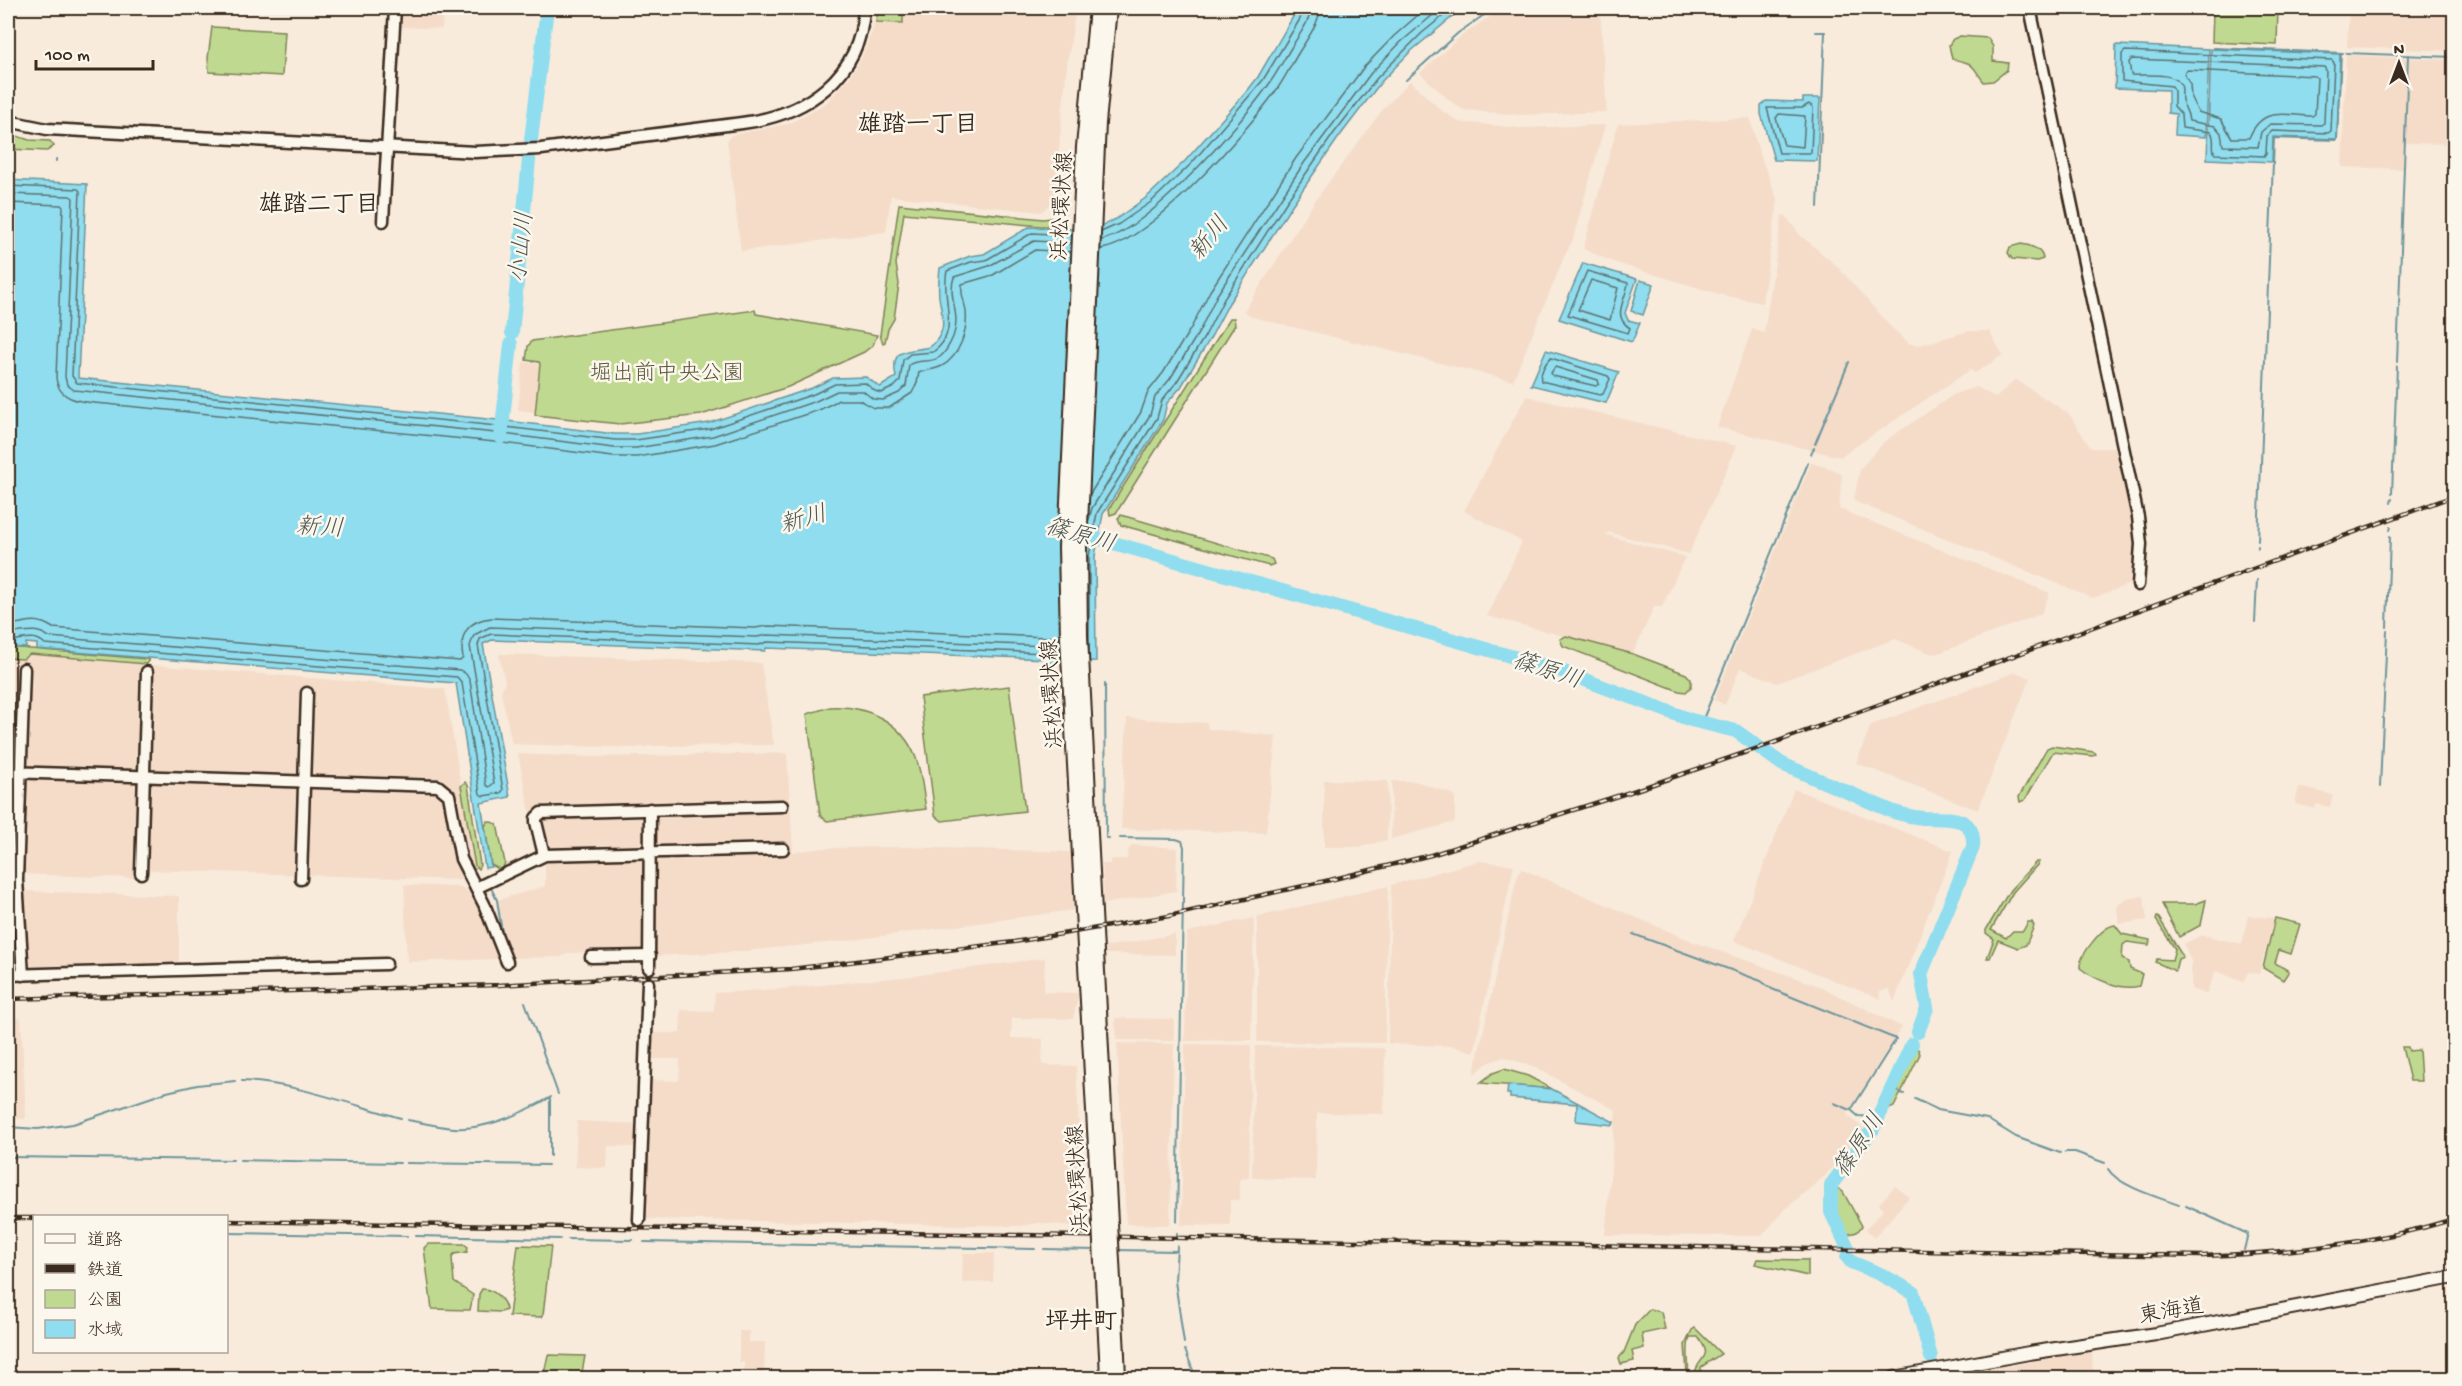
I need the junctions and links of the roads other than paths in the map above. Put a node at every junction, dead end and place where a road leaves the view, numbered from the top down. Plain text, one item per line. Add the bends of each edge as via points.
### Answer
1 (394, 8) edge
2 (864, 8) edge
3 (1097, 8) edge
4 (1110, 8) edge
5 (2030, 8) edge
6 (8, 121) edge
7 (387, 148) junction
8 (1087, 216) junction
9 (383, 221) dead end
10 (2138, 585) dead end
11 (24, 669) dead end
12 (147, 672) dead end
13 (307, 693) dead end
14 (8, 772) edge
15 (20, 773) junction
16 (144, 777) junction
17 (304, 782) junction
18 (782, 806) dead end
19 (650, 809) junction
20 (783, 849) dead end
21 (651, 852) junction
22 (544, 855) junction
23 (141, 873) dead end
24 (301, 879) dead end
25 (476, 888) junction
26 (650, 956) junction
27 (591, 957) dead end
28 (507, 963) dead end
29 (386, 964) dead end
30 (649, 968) dead end
31 (8, 975) edge
32 (23, 975) junction
33 (648, 983) dead end
34 (639, 1220) dead end
35 (2454, 1277) edge
36 (1112, 1355) junction
37 (1108, 1378) edge
38 (1118, 1378) edge
39 (1894, 1378) edge

1 - 7 street
2 - 7 street via 860,36 841,72 812,100 775,117 541,149 475,152
3 - 8 main road, 浜松環状線 via 1088,88
4 - 8 main road, 浜松環状線
5 - 10 street via 2138,518
6 - 7 street via 47,129
7 - 9 street
8 - 36 main road, 浜松環状線, bridge via 1076,670
11 - 15 street
12 - 16 street
13 - 17 street
14 - 15 street
15 - 16 street
15 - 32 street via 17,889
16 - 17 street
16 - 23 street
17 - 24 street
17 - 25 street via 441,788 450,799 461,859
18 - 19 street
19 - 21 street
19 - 22 street via 541,813 536,822
20 - 21 street
21 - 22 street
21 - 26 street
22 - 25 street
25 - 28 street
26 - 27 street
26 - 30 street
29 - 32 street
31 - 32 street
33 - 34 street
35 - 39 main road, 東海道 via 2170,1332
36 - 37 main road, 浜松環状線
36 - 38 main road, 浜松環状線

